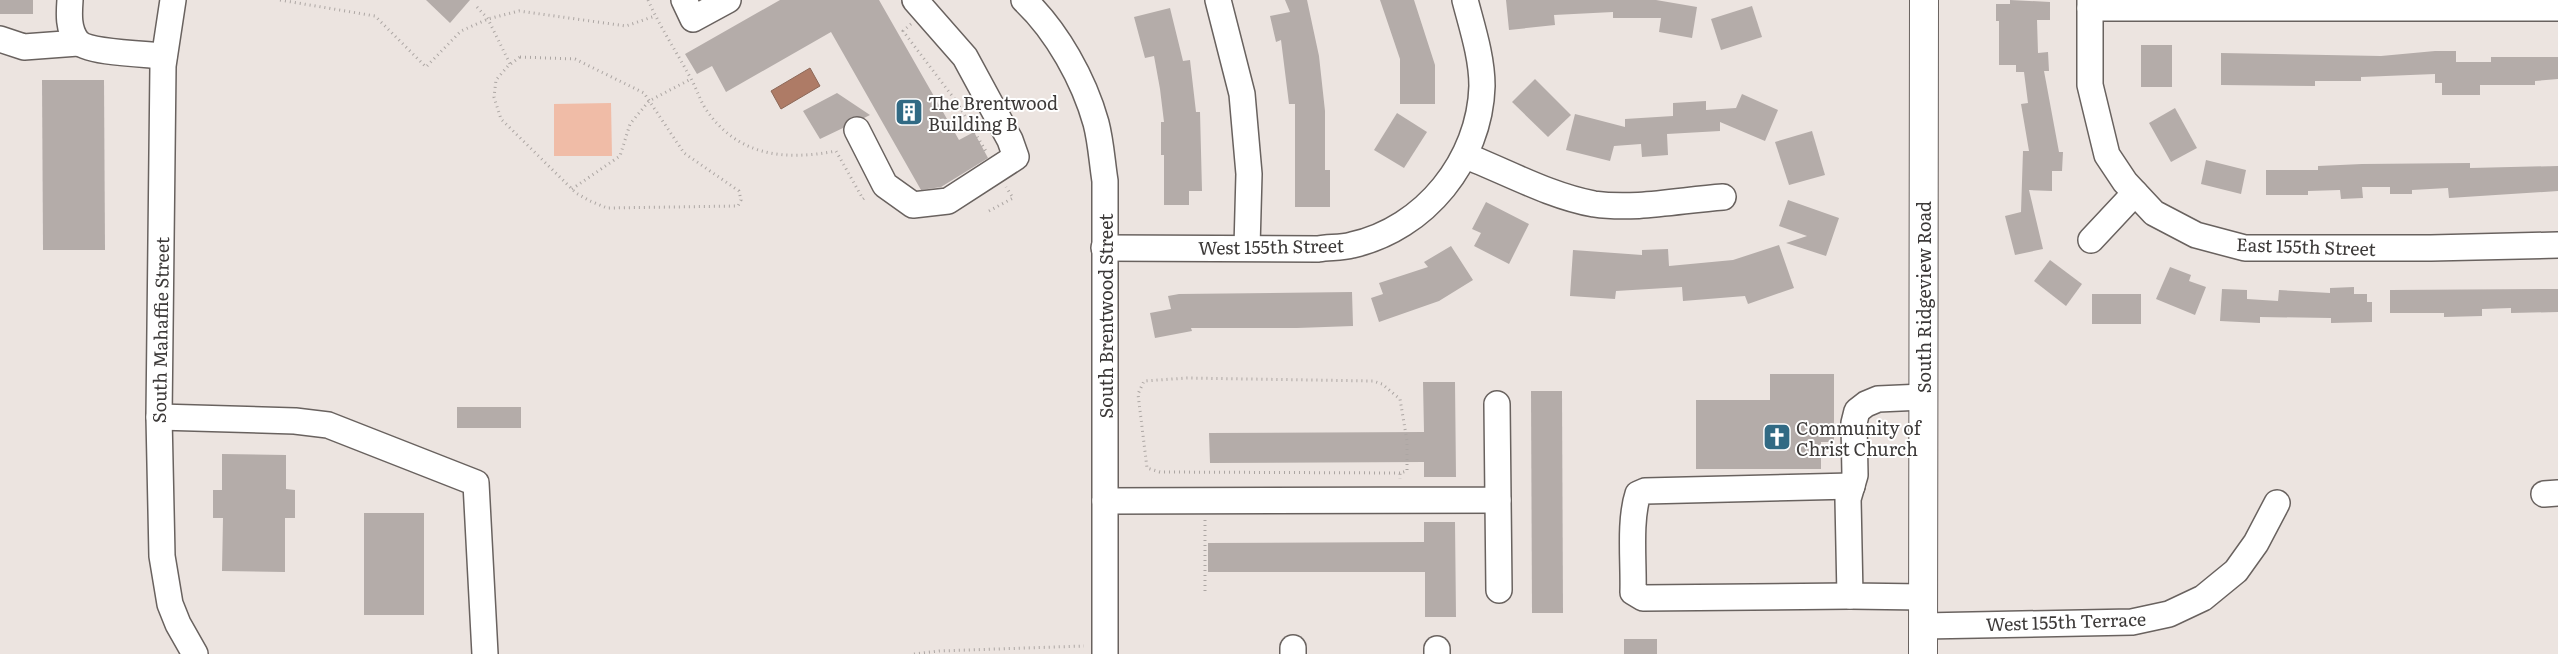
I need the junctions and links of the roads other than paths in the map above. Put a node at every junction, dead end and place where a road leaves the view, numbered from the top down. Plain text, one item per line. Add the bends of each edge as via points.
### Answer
1 (70, 0) edge
2 (173, 0) edge
3 (684, 0) edge
4 (728, 0) edge
5 (1024, 0) edge
6 (1218, 0) edge
7 (1465, 0) edge
8 (1924, 0) edge
9 (2090, 4) edge
10 (911, 8) edge
11 (2558, 8) edge
12 (0, 39) edge
13 (78, 43) junction
14 (164, 56) junction
15 (857, 130) dead end
16 (1466, 156) junction
17 (2135, 193) junction
18 (1723, 196) dead end
19 (2091, 240) dead end
20 (2558, 245) edge
21 (1247, 247) junction
22 (1104, 248) junction
23 (1923, 397) junction
24 (1497, 404) dead end
25 (159, 417) junction
26 (1852, 486) junction
27 (1498, 500) junction
28 (1105, 501) junction
29 (2277, 503) dead end
30 (1499, 590) dead end
31 (1850, 596) junction
32 (1923, 597) junction
33 (1923, 626) junction
34 (1105, 649) edge
35 (195, 654) edge
36 (485, 654) edge
37 (1923, 654) edge

1 - 13 street via 72,30
2 - 14 street, South Mahaffie Street
3 - 4 street via 694,19
5 - 22 street, South Brentwood Street via 1054,35 1071,65 1096,124 1105,181
6 - 21 street via 1242,94 1249,174
7 - 16 street, West 155th Street via 1482,85 1478,121
8 - 23 main road, South Ridgeview Road
9 - 11 street
9 - 17 street, East 155th Street via 2090,85 2098,121 2107,155
10 - 15 street via 964,57 1010,140 1016,157 948,201 913,205 885,185
12 - 13 street via 24,47
13 - 14 street via 91,49
14 - 25 street, South Mahaffie Street
16 - 18 street via 1571,199 1594,204 1619,206
16 - 21 street, West 155th Street via 1438,194 1419,213 1374,238 1352,245 1318,249
17 - 19 street
17 - 20 street, East 155th Street via 2154,213 2196,235 2245,248
21 - 22 street, West 155th Street
22 - 28 street, South Brentwood Street
23 - 26 street via 1878,399 1857,411
23 - 32 main road, South Ridgeview Road
24 - 27 street
25 - 35 street, South Mahaffie Street via 162,556 178,624
25 - 36 street via 328,425 476,483
26 - 31 street via 1848,499
26 - 31 street via 1645,491 1638,494 1635,505 1634,545 1634,592 1643,598
27 - 28 street
27 - 30 street
28 - 34 street, South Brentwood Street
29 - 33 street, West 155th Terrace via 2256,543 2236,571 2203,598 2169,614 2132,622
31 - 32 street
32 - 33 main road, South Ridgeview Road
33 - 37 main road, South Ridgeview Road

